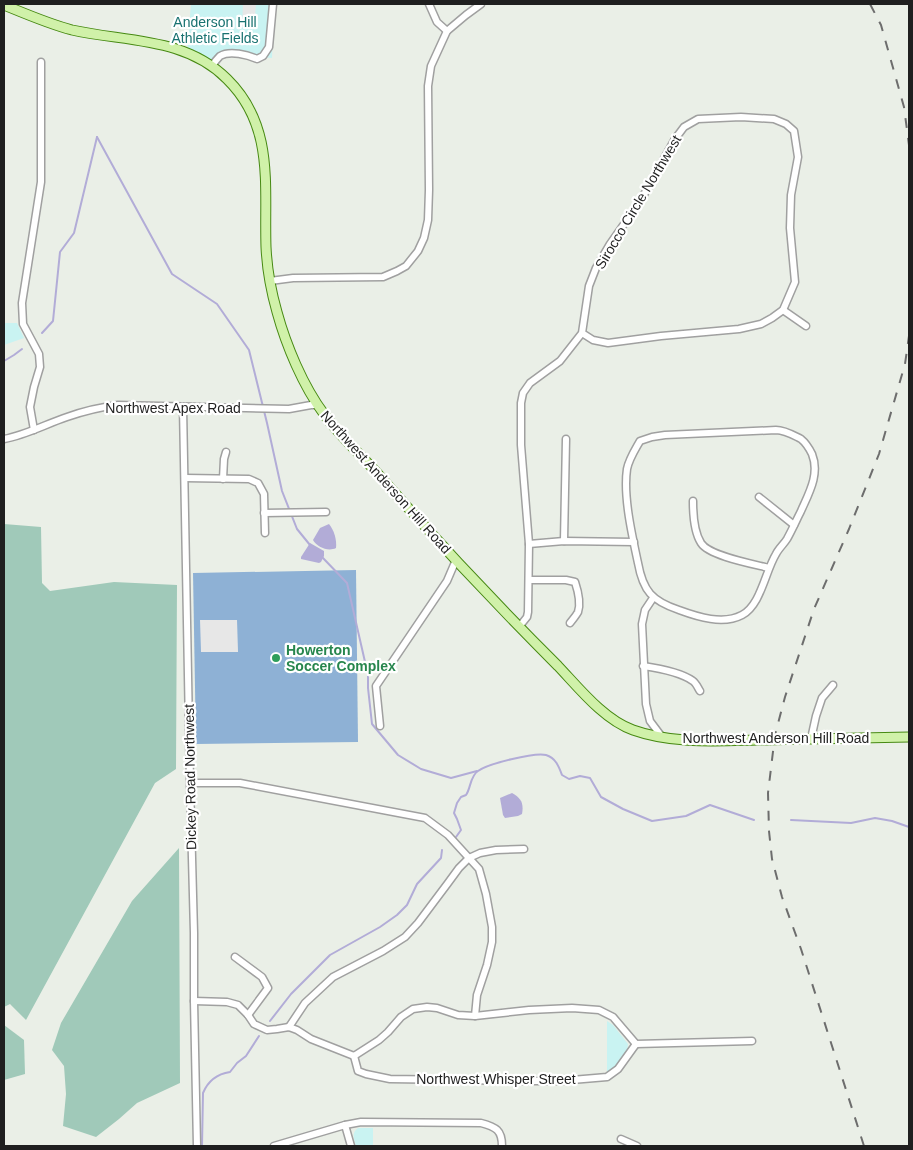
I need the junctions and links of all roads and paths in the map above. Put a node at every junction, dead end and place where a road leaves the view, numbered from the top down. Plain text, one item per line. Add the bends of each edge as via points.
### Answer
1 (273, 4) edge
2 (429, 4) edge
3 (481, 4) edge
4 (4, 5) edge
5 (447, 31) junction
6 (42, 62) dead end
7 (212, 66) junction
8 (270, 281) junction
9 (783, 310) junction
10 (806, 326) dead end
11 (582, 333) junction
12 (318, 405) junction
13 (184, 407) junction
14 (34, 430) junction
15 (566, 439) dead end
16 (4, 440) edge
17 (226, 452) dead end
18 (185, 478) junction
19 (223, 479) junction
20 (759, 497) dead end
21 (693, 501) dead end
22 (326, 512) dead end
23 (264, 513) junction
24 (794, 525) junction
25 (265, 533) dead end
26 (564, 541) junction
27 (634, 542) junction
28 (529, 544) junction
29 (456, 560) junction
30 (769, 568) junction
31 (529, 580) junction
32 (653, 598) junction
33 (570, 623) dead end
34 (519, 627) junction
35 (644, 666) junction
36 (833, 685) dead end
37 (700, 691) dead end
38 (380, 726) dead end
39 (662, 737) junction
40 (909, 737) edge
41 (811, 739) junction
42 (190, 783) junction
43 (524, 849) dead end
44 (469, 858) junction
45 (235, 957) dead end
46 (194, 1001) junction
47 (248, 1015) junction
48 (475, 1016) junction
49 (289, 1027) junction
50 (752, 1041) dead end
51 (636, 1044) junction
52 (354, 1056) junction
53 (345, 1125) junction
54 (621, 1139) dead end
55 (197, 1146) edge
56 (274, 1146) edge
57 (351, 1146) edge
58 (502, 1146) edge
59 (637, 1146) edge

1 - 7 street via 269,47 263,56 226,54
2 - 5 street via 437,22
3 - 5 street
4 - 7 main road, Northwest Anderson Hill Road via 70,29 173,47
5 - 8 street via 431,66 428,86 428,220 418,251 406,266 383,277
6 - 14 street via 41,182 22,303 23,324 39,354 40,367 30,407
7 - 8 main road, Northwest Anderson Hill Road via 242,97 260,132
8 - 12 main road, Northwest Anderson Hill Road via 284,335
9 - 10 street
9 - 11 street via 761,324 739,329 608,343 593,340
9 - 11 street, Sirocco Circle Northwest via 795,282 790,228 791,195 798,157 794,131 774,119 698,119 684,127 675,138 641,200 596,268 589,286
11 - 28 street, Sirocco Circle Northwest via 560,361 530,383 523,394 521,445
12 - 13 street, Northwest Apex Road via 289,409
12 - 29 main road, Northwest Anderson Hill Road via 328,420
13 - 14 street, Northwest Apex Road via 118,405 67,417
13 - 18 street, Dickey Road Northwest
14 - 16 street, Northwest Apex Road
15 - 26 street
17 - 19 street
18 - 19 street
18 - 42 street, Dickey Road Northwest
19 - 23 street via 249,479 258,483 264,494
20 - 24 street
21 - 30 street via 696,532 706,549
22 - 23 street
23 - 25 street
24 - 27 street via 815,476 810,449 799,438 783,430 665,435 640,441 627,467 628,509
24 - 30 street
26 - 27 street
26 - 28 street
27 - 32 street via 644,586
28 - 31 street, Sirocco Circle Northwest
29 - 34 main road, Northwest Anderson Hill Road
29 - 38 street via 447,581 376,686
30 - 32 street via 754,604 747,612 730,620 699,616
31 - 33 street via 575,582 578,611
31 - 34 street, Sirocco Circle Northwest via 528,612
32 - 35 street via 645,610 642,624
34 - 39 main road, Northwest Anderson Hill Road via 608,715 631,729
35 - 37 street via 684,677 694,682
35 - 39 street via 650,721
36 - 41 street via 822,698
39 - 41 main road, Northwest Anderson Hill Road via 697,741
40 - 41 main road, Northwest Anderson Hill Road
42 - 44 street via 240,783 425,818 448,835
42 - 46 street, Dickey Road Northwest
43 - 44 street via 496,850
44 - 48 street via 479,870 492,927 492,942 477,995
44 - 49 street via 418,924 383,951 333,977 305,1003
45 - 47 street via 262,977 268,988
46 - 47 street via 227,1002 238,1005
46 - 55 street, Dickey Road Northwest
47 - 49 street via 254,1024 268,1030
48 - 51 street via 529,1010 599,1010 613,1018
48 - 52 street via 458,1015 437,1008 413,1009 379,1040
49 - 52 street
50 - 51 street
51 - 52 street, Northwest Whisper Street via 618,1069 607,1077 560,1081 390,1079 358,1071
53 - 56 street
53 - 57 street
53 - 58 street via 362,1122 481,1124 493,1126 499,1132
54 - 59 street

